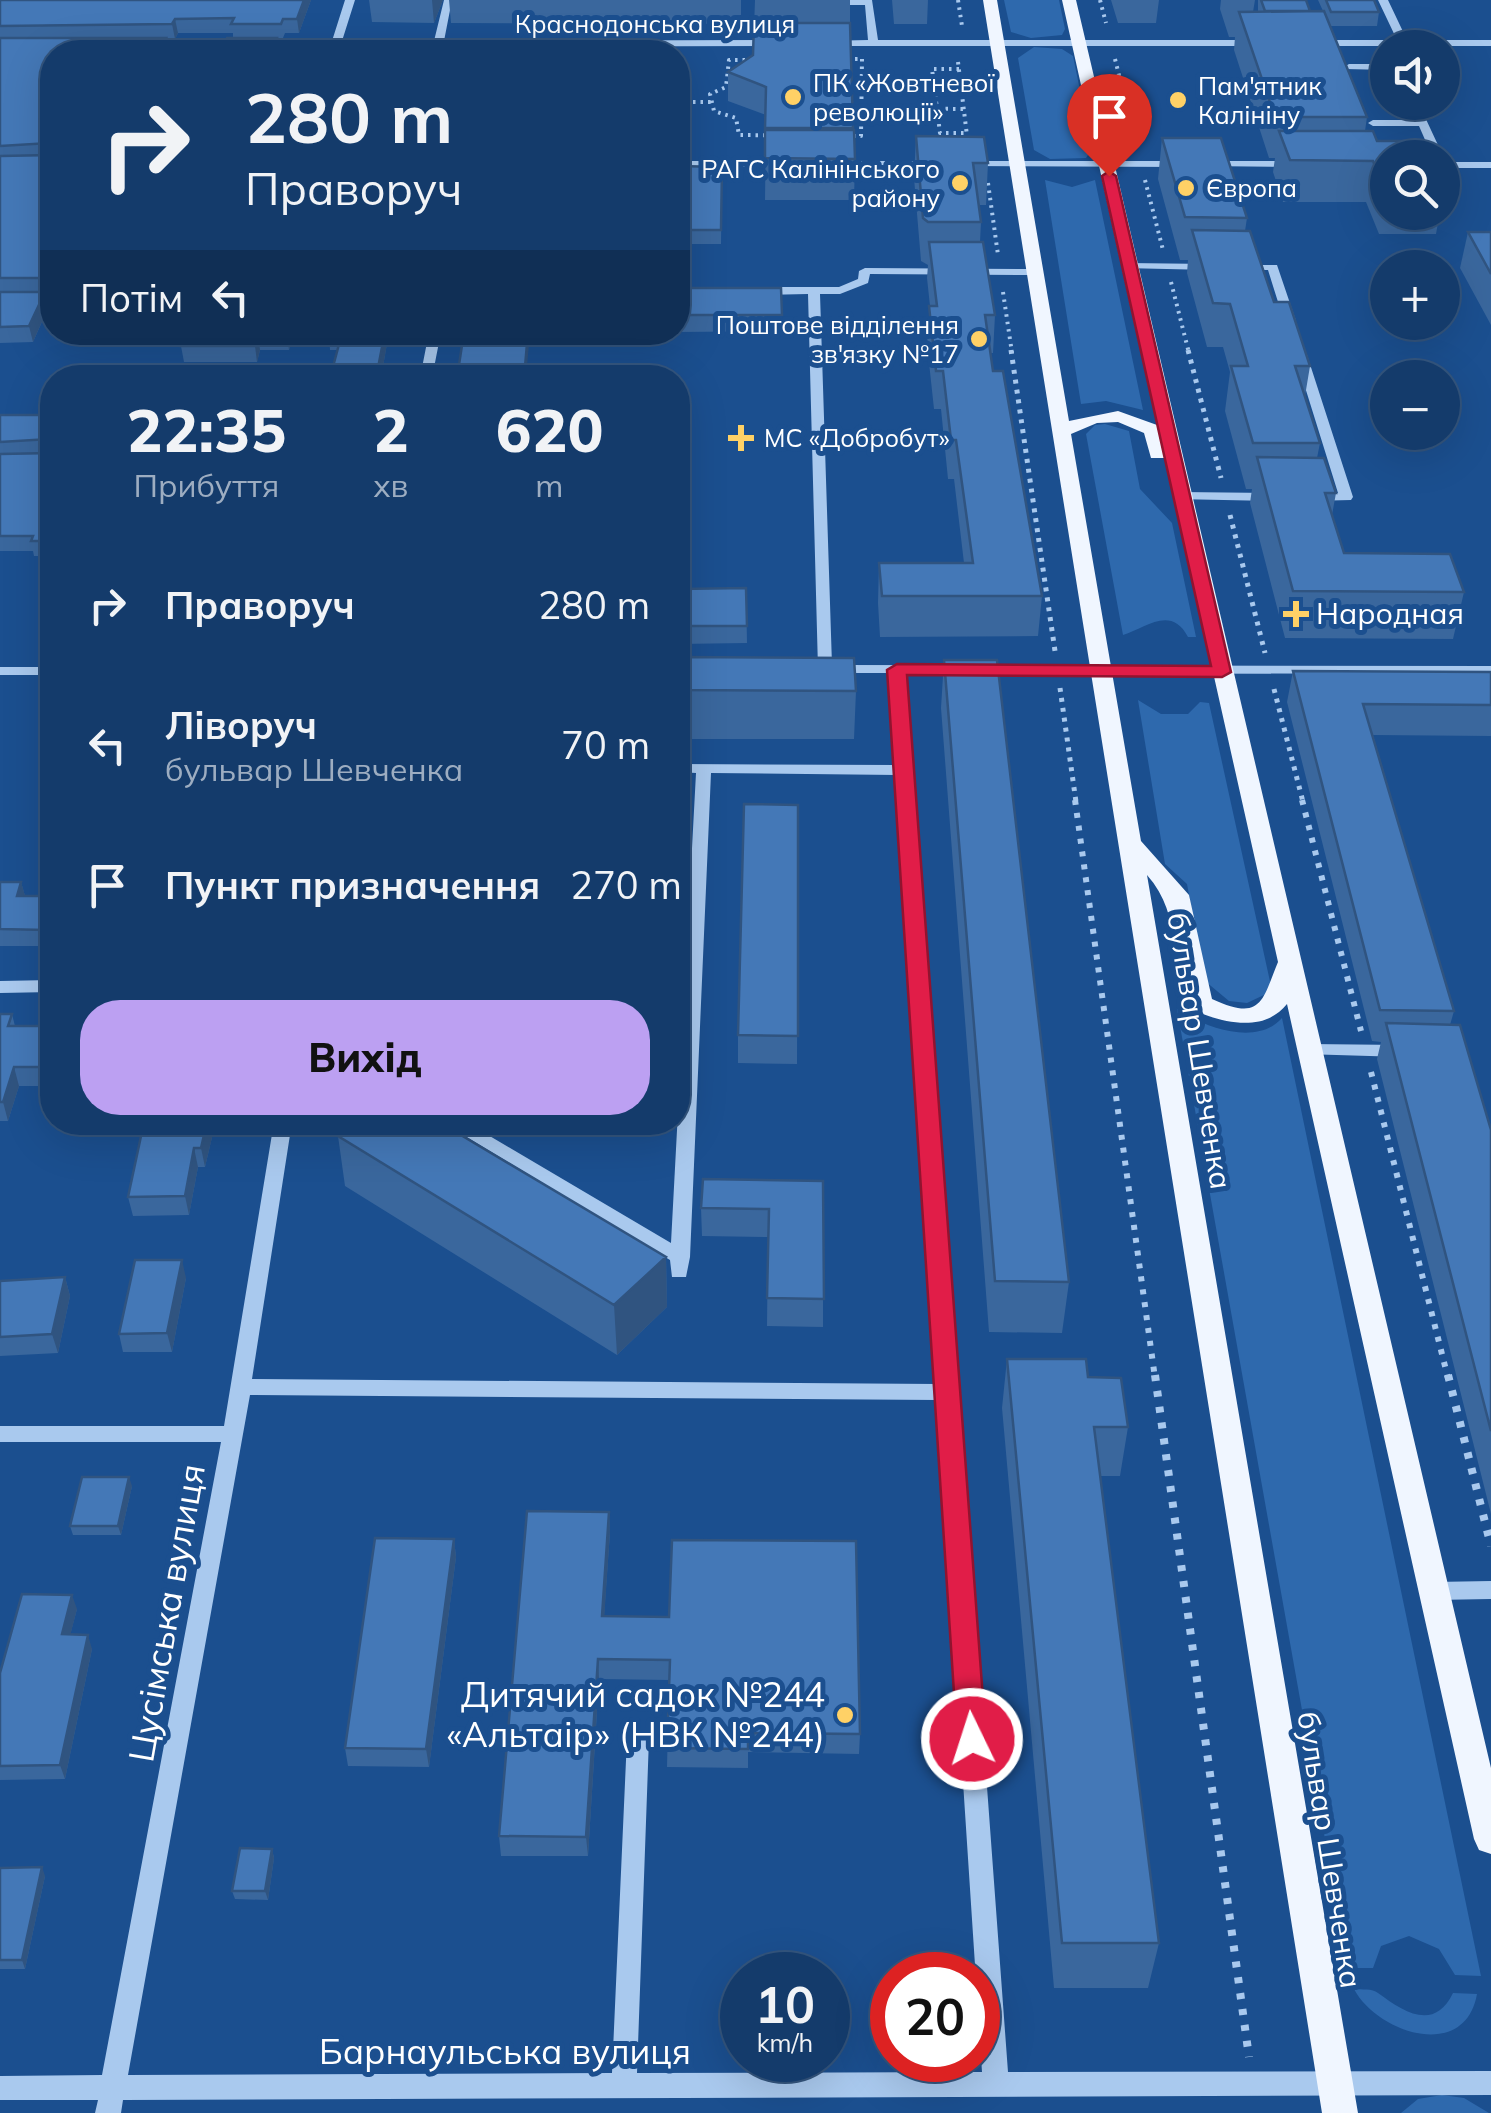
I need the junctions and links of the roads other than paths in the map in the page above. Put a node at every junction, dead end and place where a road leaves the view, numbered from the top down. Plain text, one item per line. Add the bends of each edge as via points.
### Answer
1 (350, 0) edge
2 (990, 0) edge
3 (1069, 0) edge
4 (1383, 0) edge
5 (447, 1) edge
6 (485, 2) dead end
7 (811, 2) edge
8 (1256, 28) edge
9 (1397, 30) edge
10 (337, 40) edge
11 (439, 40) edge
12 (799, 43) edge
13 (818, 43) edge
14 (873, 43) junction
15 (998, 43) junction
16 (1080, 43) junction
17 (1296, 43) edge
18 (1460, 43) edge
19 (1491, 43) edge
20 (690, 45) edge
21 (1370, 45) edge
22 (1348, 67) edge
23 (1370, 67) edge
24 (1421, 120) edge
25 (1373, 123) dead end
26 (1423, 124) junction
27 (1431, 140) edge
28 (690, 164) edge
29 (794, 164) edge
30 (814, 164) edge
31 (1017, 164) junction
32 (1106, 164) junction
33 (1312, 164) edge
34 (1460, 164) edge
35 (1491, 165) edge
36 (1127, 266) junction
37 (1034, 272) junction
38 (736, 291) edge
39 (814, 291) junction
40 (40, 300) edge
41 (0, 301) edge
42 (1060, 432) junction
43 (1180, 496) junction
44 (807, 669) edge
45 (825, 669) junction
46 (897, 670) junction
47 (1491, 670) edge
48 (0, 671) edge
49 (40, 671) edge
50 (1101, 672) junction
51 (1222, 672) junction
52 (690, 768) edge
53 (704, 769) junction
54 (904, 770) junction
55 (1130, 844) junction
56 (1289, 962) junction
57 (690, 965) edge
58 (40, 986) edge
59 (0, 987) edge
60 (1309, 1050) junction
61 (1423, 1051) edge
62 (281, 1135) edge
63 (473, 1135) edge
64 (682, 1135) edge
65 (241, 1387) junction
66 (947, 1392) junction
67 (0, 1434) edge
68 (233, 1434) junction
69 (1491, 1590) edge
70 (1434, 1591) junction
71 (638, 1738) dead end
72 (1491, 1838) edge
73 (1491, 2083) edge
74 (996, 2086) junction
75 (624, 2087) junction
76 (0, 2088) edge
77 (1337, 2099) edge
78 (111, 2101) edge

1 - 10 street
2 - 15 main road, бульвар Шевченка
3 - 16 main road
4 - 9 street
5 - 6 street
5 - 11 street
7 - 14 street via 869,2
8 - 16 street, Краснодонська вулиця via 1261,43
12 - 20 street, Краснодонська вулиця
13 - 14 street, Краснодонська вулиця
14 - 15 street, Краснодонська вулиця
15 - 16 street, Краснодонська вулиця
15 - 31 main road, бульвар Шевченка
16 - 32 main road
17 - 21 street
18 - 19 street
22 - 23 street
24 - 26 street
25 - 26 street
26 - 27 street
28 - 29 street
30 - 31 street
31 - 32 street
31 - 37 main road, бульвар Шевченка
32 - 33 street
32 - 36 main road
34 - 35 street
36 - 43 main road
36 - 43 street via 1273,267 1346,497
37 - 39 street via 865,271 856,286
37 - 42 main road, бульвар Шевченка
38 - 39 street
39 - 45 street
40 - 41 street
42 - 43 main road via 1108,415 1146,424 1163,481
42 - 50 main road, бульвар Шевченка
43 - 51 main road
44 - 45 street
45 - 46 street
46 - 50 street
46 - 54 street
47 - 51 street
48 - 49 street
50 - 51 street
50 - 55 main road, бульвар Шевченка
51 - 56 main road
52 - 53 street
53 - 54 street
53 - 57 street
54 - 66 street
55 - 56 main road via 1177,894 1202,1004 1237,1017 1271,1007
55 - 77 main road, бульвар Шевченка
56 - 60 main road
58 - 59 street
60 - 61 street
60 - 70 main road
62 - 65 street, Цусімська вулиця
63 - 64 street via 680,1265
65 - 66 street
65 - 68 street, Цусімська вулиця
66 - 74 street
67 - 68 street
68 - 78 street, Цусімська вулиця
69 - 70 street
70 - 72 main road
71 - 75 street
73 - 77 street, Барнаульська вулиця
74 - 75 street, Барнаульська вулиця
74 - 77 street, Барнаульська вулиця via 1252,2086
75 - 78 street, Барнаульська вулиця
76 - 78 street, Барнаульська вулиця

